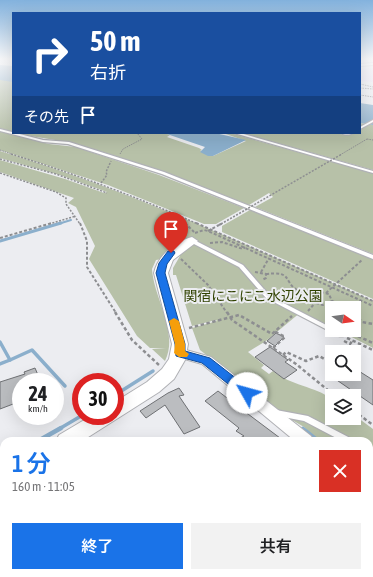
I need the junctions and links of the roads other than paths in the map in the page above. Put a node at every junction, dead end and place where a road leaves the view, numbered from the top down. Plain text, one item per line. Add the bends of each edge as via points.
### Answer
1 (373, 121) edge
2 (361, 127) edge
3 (0, 130) edge
4 (12, 133) edge
5 (16, 134) edge
6 (240, 134) edge
7 (373, 172) edge
8 (198, 238) joint
9 (371, 256) edge
10 (325, 328) edge
11 (179, 353) junction
12 (124, 405) edge
13 (272, 412) junction
14 (92, 425) edge
15 (73, 437) edge
16 (301, 437) edge
17 (341, 437) edge

1 - 2 lane
3 - 4 lane
5 - 9 lane via 43,141 68,143 163,173
6 - 7 lane
8 - 10 lane via 241,266 268,297
8 - 11 street via 168,256 161,273 180,344
11 - 12 street via 178,360 168,374
11 - 13 street via 206,360
13 - 16 street
13 - 17 lane via 305,418
14 - 15 street

